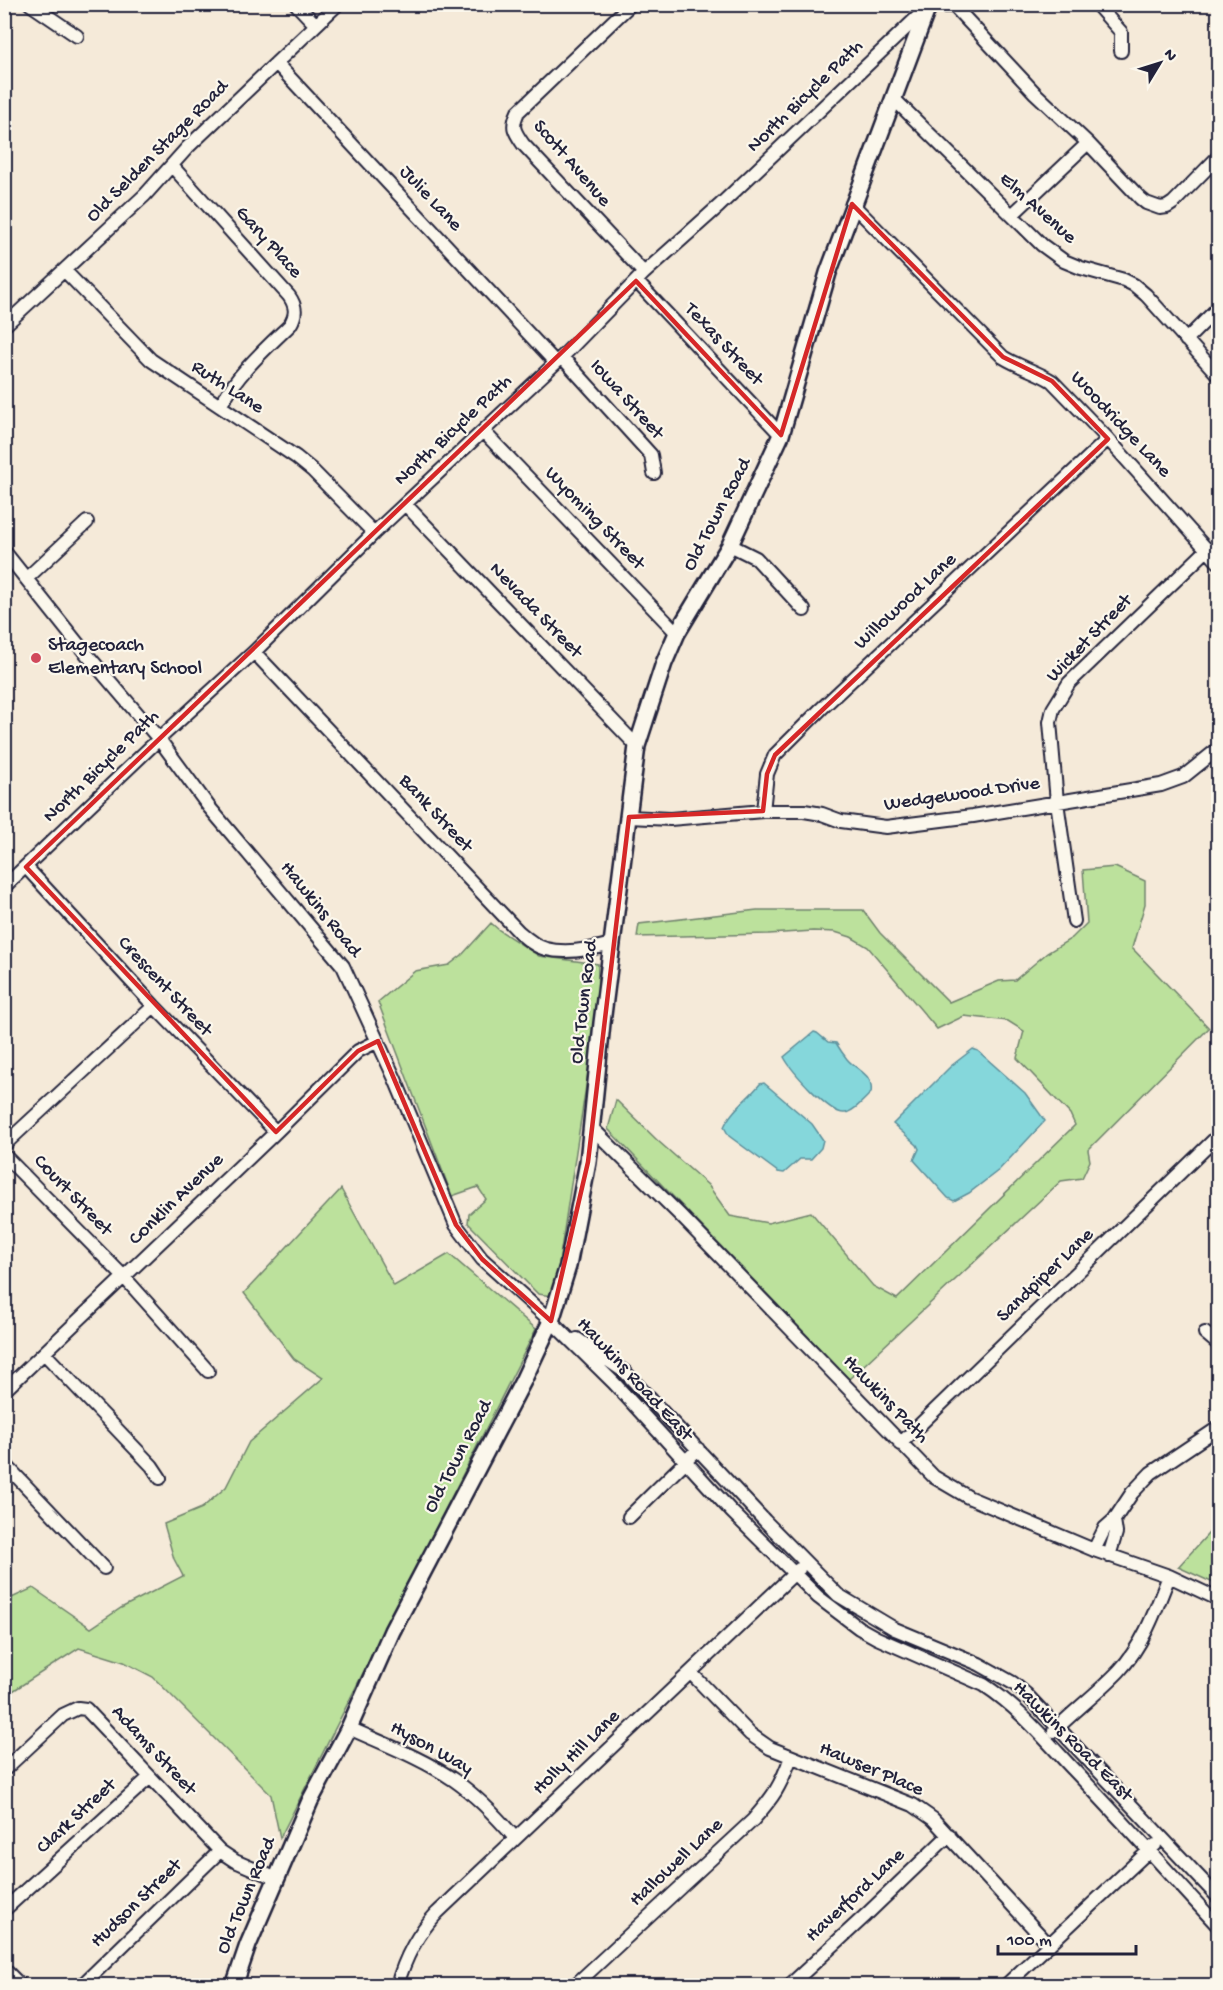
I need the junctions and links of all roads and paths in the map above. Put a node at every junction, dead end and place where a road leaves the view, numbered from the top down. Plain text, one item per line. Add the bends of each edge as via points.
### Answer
1 (30, 4) edge
2 (296, 4) edge
3 (338, 4) edge
4 (631, 4) edge
5 (1096, 4) edge
6 (929, 5) edge
7 (316, 26) junction
8 (77, 36) dead end
9 (888, 46) junction
10 (1121, 51) dead end
11 (907, 61) junction
12 (276, 63) junction
13 (893, 98) junction
14 (1088, 143) junction
15 (1218, 157) edge
16 (172, 166) junction
17 (852, 204) junction
18 (1012, 215) junction
19 (64, 270) junction
20 (640, 277) junction
21 (1218, 308) edge
22 (4, 326) edge
23 (1186, 340) junction
24 (559, 360) junction
25 (1218, 375) edge
26 (220, 406) junction
27 (483, 431) junction
28 (781, 435) junction
29 (1108, 439) junction
30 (654, 473) dead end
31 (405, 504) junction
32 (87, 522) dead end
33 (374, 533) junction
34 (730, 545) junction
35 (1208, 549) junction
36 (4, 551) edge
37 (1218, 562) edge
38 (27, 578) junction
39 (804, 610) dead end
40 (677, 633) junction
41 (254, 652) junction
42 (159, 739) junction
43 (638, 746) junction
44 (1218, 749) edge
45 (1057, 802) junction
46 (763, 812) junction
47 (629, 817) junction
48 (26, 867) junction
49 (4, 887) edge
50 (1074, 921) dead end
51 (612, 944) junction
52 (154, 1006) junction
53 (378, 1041) junction
54 (592, 1128) junction
55 (276, 1132) junction
56 (1218, 1136) edge
57 (4, 1145) edge
58 (4, 1155) edge
59 (124, 1277) junction
60 (551, 1321) junction
61 (1205, 1333) dead end
62 (1218, 1344) edge
63 (44, 1353) junction
64 (208, 1371) dead end
65 (4, 1391) edge
66 (1218, 1428) edge
67 (900, 1444) junction
68 (698, 1449) junction
69 (4, 1463) edge
70 (686, 1463) junction
71 (160, 1478) dead end
72 (629, 1517) dead end
73 (1114, 1520) junction
74 (1094, 1550) junction
75 (1109, 1556) junction
76 (805, 1563) junction
77 (104, 1568) dead end
78 (794, 1575) junction
79 (1169, 1576) junction
80 (1218, 1599) edge
81 (690, 1673) junction
82 (1058, 1726) junction
83 (349, 1728) junction
84 (1046, 1740) junction
85 (791, 1757) junction
86 (4, 1770) edge
87 (150, 1777) junction
88 (949, 1835) junction
89 (515, 1838) junction
90 (1162, 1838) junction
91 (1150, 1850) junction
92 (220, 1851) junction
93 (277, 1879) junction
94 (1218, 1897) edge
95 (4, 1910) edge
96 (1218, 1926) edge
97 (1049, 1945) junction
98 (4, 1969) edge
99 (21, 1986) edge
100 (81, 1986) edge
101 (234, 1986) edge
102 (397, 1986) edge
103 (574, 1986) edge
104 (789, 1986) edge
105 (1005, 1986) edge

1 - 8 street
2 - 7 street
3 - 7 street, Old Selden Stage Road
4 - 20 street, Scott Avenue via 518,112 513,122 523,144
5 - 10 street via 1121,32
6 - 9 street, North Bicycle Path
6 - 11 main road, Old Town Road
6 - 14 street via 954,6
7 - 12 street, Old Selden Stage Road
9 - 11 street via 896,48
9 - 20 street, North Bicycle Path
11 - 13 main road, Old Town Road
12 - 16 street, Old Selden Stage Road
12 - 24 street, Julie Lane
13 - 17 main road, Old Town Road
13 - 18 street, Elm Avenue
14 - 15 street via 1146,204 1160,208 1173,203
14 - 18 street
16 - 19 street, Old Selden Stage Road
16 - 26 street, Gary Place via 296,308 290,325 231,386
17 - 28 main road, Old Town Road
17 - 29 street, Woodridge Lane via 1003,357 1052,381
18 - 23 street, Elm Avenue via 1064,261 1134,285
19 - 22 street, Old Selden Stage Road
19 - 26 street, Ruth Lane via 150,360
20 - 24 street, North Bicycle Path
20 - 28 street, Texas Street
21 - 23 street
23 - 25 street, Elm Avenue
24 - 27 street, North Bicycle Path
24 - 30 street, Iowa Street via 651,455
26 - 33 street, Ruth Lane via 312,470
27 - 31 street, North Bicycle Path
27 - 40 street, Wyoming Street
28 - 34 main road, Old Town Road
29 - 35 street, Woodridge Lane
29 - 46 street, Willowood Lane via 775,755 767,774
31 - 33 street, North Bicycle Path
31 - 43 street, Nevada Street
32 - 38 street
33 - 41 street, North Bicycle Path
34 - 39 street via 756,558
34 - 40 main road, Old Town Road
35 - 37 street, Woodridge Lane
35 - 45 street, Wicket Street via 1069,683 1060,697 1050,722
36 - 38 street, Hawkins Road
38 - 42 street, Hawkins Road
40 - 43 main road, Old Town Road
41 - 42 street, North Bicycle Path
41 - 51 street, Bank Street via 531,942 547,950 567,951
42 - 48 street, North Bicycle Path
42 - 53 street, Hawkins Road via 209,807 343,966
43 - 47 main road, Old Town Road
44 - 45 street, Wedgewood Drive via 1183,777 1161,785
45 - 46 street, Wedgewood Drive via 886,827 804,811
45 - 50 street, Wicket Street
46 - 47 street, Wedgewood Drive via 670,819
47 - 51 main road, Old Town Road
48 - 49 street, North Bicycle Path
48 - 52 street, Crescent Street
51 - 54 main road, Old Town Road
52 - 55 street, Crescent Street
52 - 57 street
53 - 55 street, Conklin Avenue via 358,1051
53 - 60 street, Hawkins Road via 456,1225 482,1259
54 - 60 main road, Old Town Road via 568,1266
54 - 67 street, Hawkins Path
55 - 59 street, Conklin Avenue
56 - 67 street, Sandpiper Lane
58 - 59 street, Court Street
59 - 63 street, Conklin Avenue
59 - 64 street, Court Street
60 - 68 street, Hawkins Road East via 625,1372
60 - 70 street, Hawkins Road East
60 - 83 main road, Old Town Road via 392,1631
61 - 62 street
63 - 65 street, Conklin Avenue
63 - 71 street via 153,1466
66 - 73 street via 1151,1473
67 - 74 street, Hawkins Path via 934,1477 969,1497
68 - 70 street
68 - 76 street, Hawkins Road East
69 - 77 street
70 - 72 street
70 - 78 street, Hawkins Road East
73 - 74 street via 1105,1528
73 - 75 street via 1116,1533
74 - 75 street, Hawkins Path
75 - 79 street, Hawkins Path
76 - 78 street, Holly Hill Lane
76 - 82 street, Hawkins Road East via 838,1595 895,1629 962,1656 1013,1683
78 - 81 street, Holly Hill Lane
78 - 84 street, Hawkins Road East via 859,1628 984,1685
79 - 80 street, Hawkins Path
79 - 82 street via 1135,1651 1119,1671
81 - 85 street, Hawser Place via 750,1734
81 - 89 street, Holly Hill Lane
82 - 84 street
82 - 90 street, Hawkins Road East
83 - 89 street, Hyson Way via 455,1781
83 - 93 main road, Old Town Road via 310,1802
84 - 91 street, Hawkins Road East
85 - 88 street, Hawser Place via 913,1805
85 - 103 street, Hallowell Lane via 774,1797 753,1820
86 - 87 street, Adams Street via 63,1715 78,1708 86,1709
87 - 92 street, Adams Street
87 - 95 street, Clark Street
88 - 97 street, Hawser Place
88 - 104 street, Haverford Lane
89 - 102 street, Holly Hill Lane via 423,1928
90 - 91 street
90 - 94 street, Hawkins Road East
91 - 96 street, Hawkins Road East
91 - 97 street
92 - 93 street, Adams Street
92 - 100 street, Hudson Street
93 - 101 main road, Old Town Road
97 - 105 street
98 - 99 street

